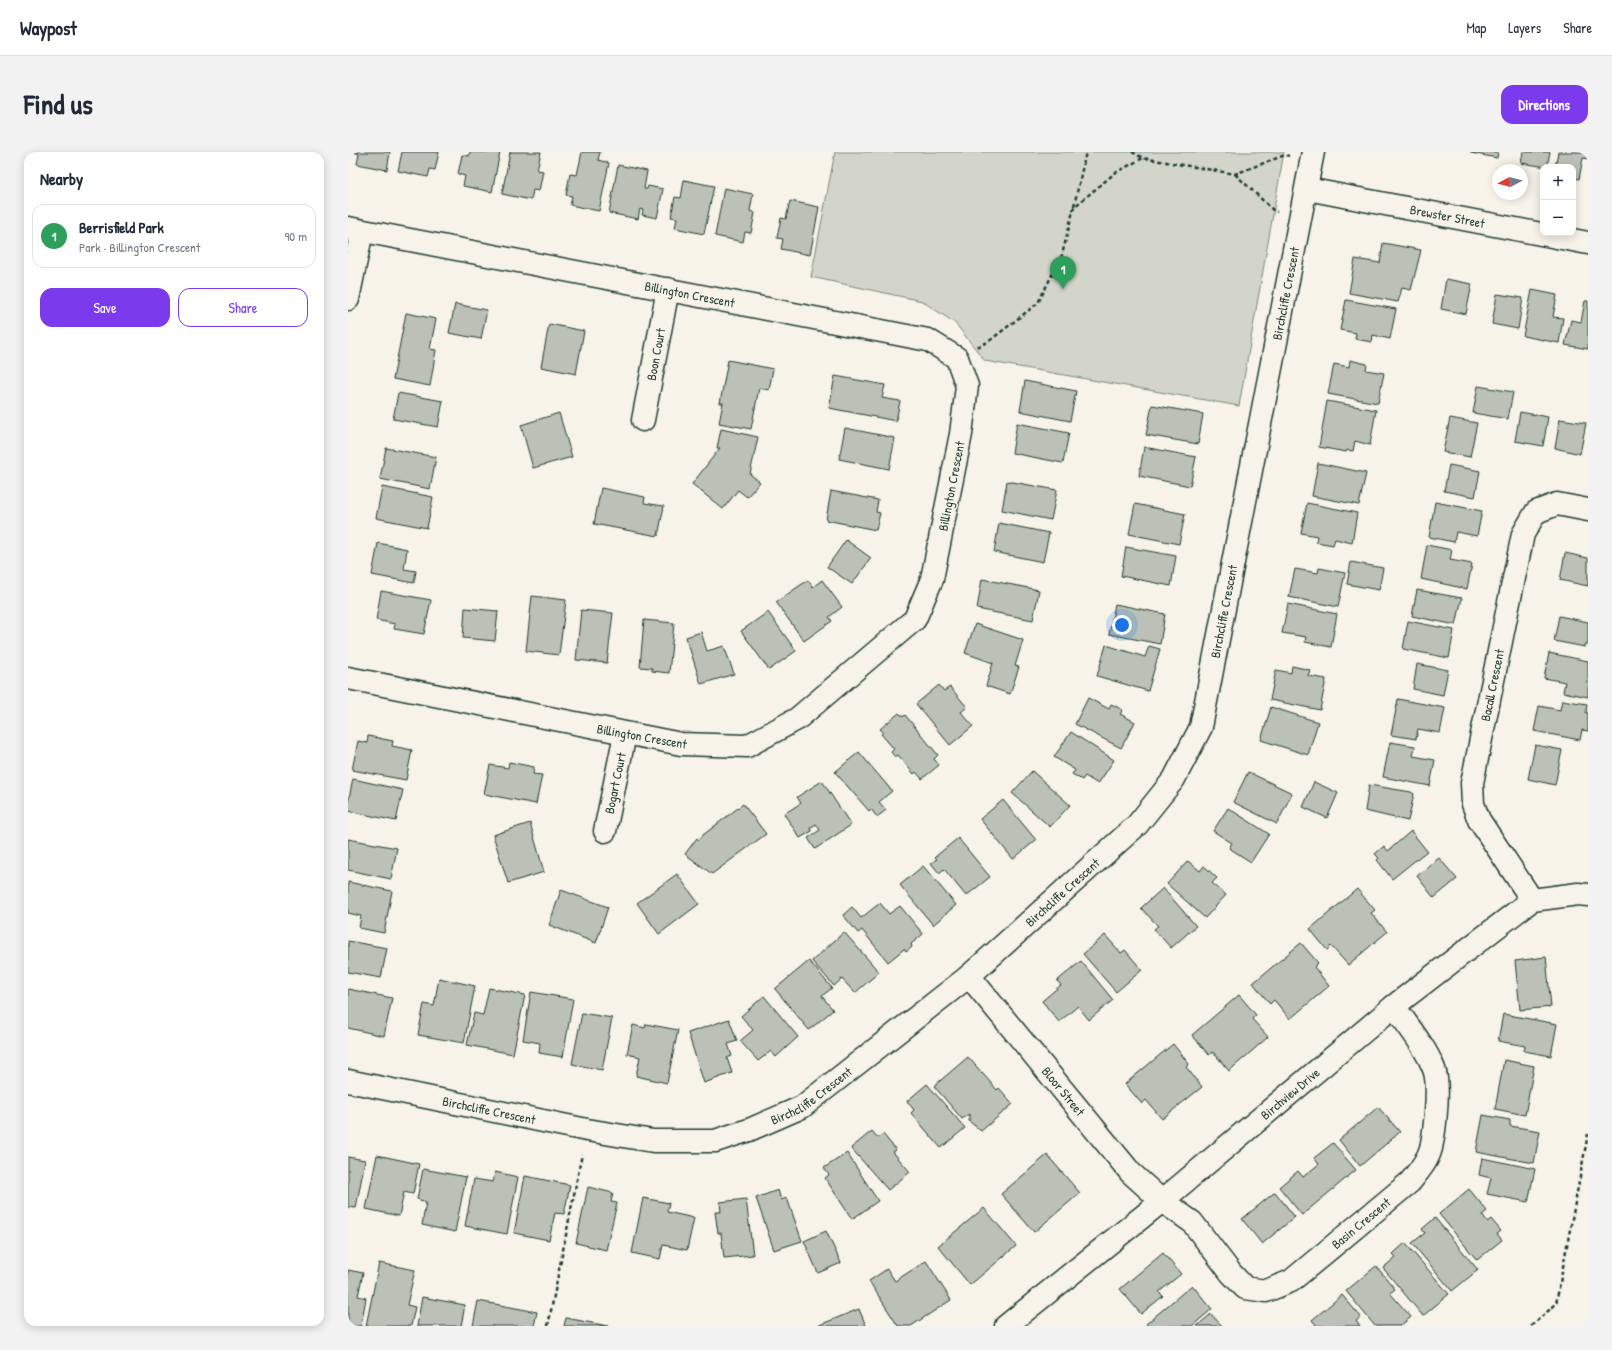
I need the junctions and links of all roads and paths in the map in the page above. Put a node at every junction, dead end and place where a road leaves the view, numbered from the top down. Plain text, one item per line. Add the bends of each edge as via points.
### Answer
1 (1086, 152) edge
2 (1132, 152) edge
3 (1312, 156) edge
4 (1143, 158) junction
5 (1235, 174) junction
6 (1306, 189) junction
7 (1074, 207) junction
8 (1299, 217) junction
9 (355, 229) edge
10 (1588, 243) edge
11 (668, 290) junction
12 (348, 299) edge
13 (957, 358) junction
14 (643, 420) dead end
15 (1588, 510) edge
16 (348, 678) edge
17 (625, 734) junction
18 (604, 831) dead end
19 (1588, 896) edge
20 (1532, 900) junction
21 (970, 976) junction
22 (1394, 1006) junction
23 (348, 1081) edge
24 (587, 1130) junction
25 (1588, 1134) edge
26 (1162, 1201) junction
27 (548, 1326) edge
28 (1006, 1326) edge
29 (1531, 1326) edge

1 - 7 path
2 - 4 path
3 - 5 path via 1285,155
3 - 6 street, Birchcliffe Crescent
4 - 5 path
4 - 7 path via 1115,173
5 - 8 path via 1274,211
6 - 8 street, Birchcliffe Crescent
6 - 10 street, Brewster Street
7 - 13 path via 1062,255 1038,303 988,342
8 - 21 street, Birchcliffe Crescent via 1201,727 1174,779 1137,825
9 - 11 street, Billington Crescent
9 - 12 street
11 - 13 street, Billington Crescent via 928,340
11 - 14 street, Boon Court
13 - 17 street, Billington Crescent via 967,386 961,434 932,579 915,620 798,720 747,746 681,744
15 - 20 street, Bacall Crescent via 1557,504 1536,512 1523,534 1472,783 1473,804 1479,820
16 - 17 street, Billington Crescent
17 - 18 street, Bogart Court
19 - 20 street via 1578,894
20 - 22 street, Birchview Drive
21 - 24 street, Birchcliffe Crescent via 802,1107 749,1130 715,1141 653,1141
21 - 26 street, Bloor Street via 1131,1173
22 - 26 street, Birchview Drive
22 - 26 street, Basin Crescent via 1424,1050 1434,1070 1438,1092 1431,1149 1410,1182 1291,1281 1266,1291 1245,1288 1192,1222
23 - 24 street, Birchcliffe Crescent
24 - 27 path
25 - 29 path via 1556,1304
26 - 28 street, Birchview Drive

